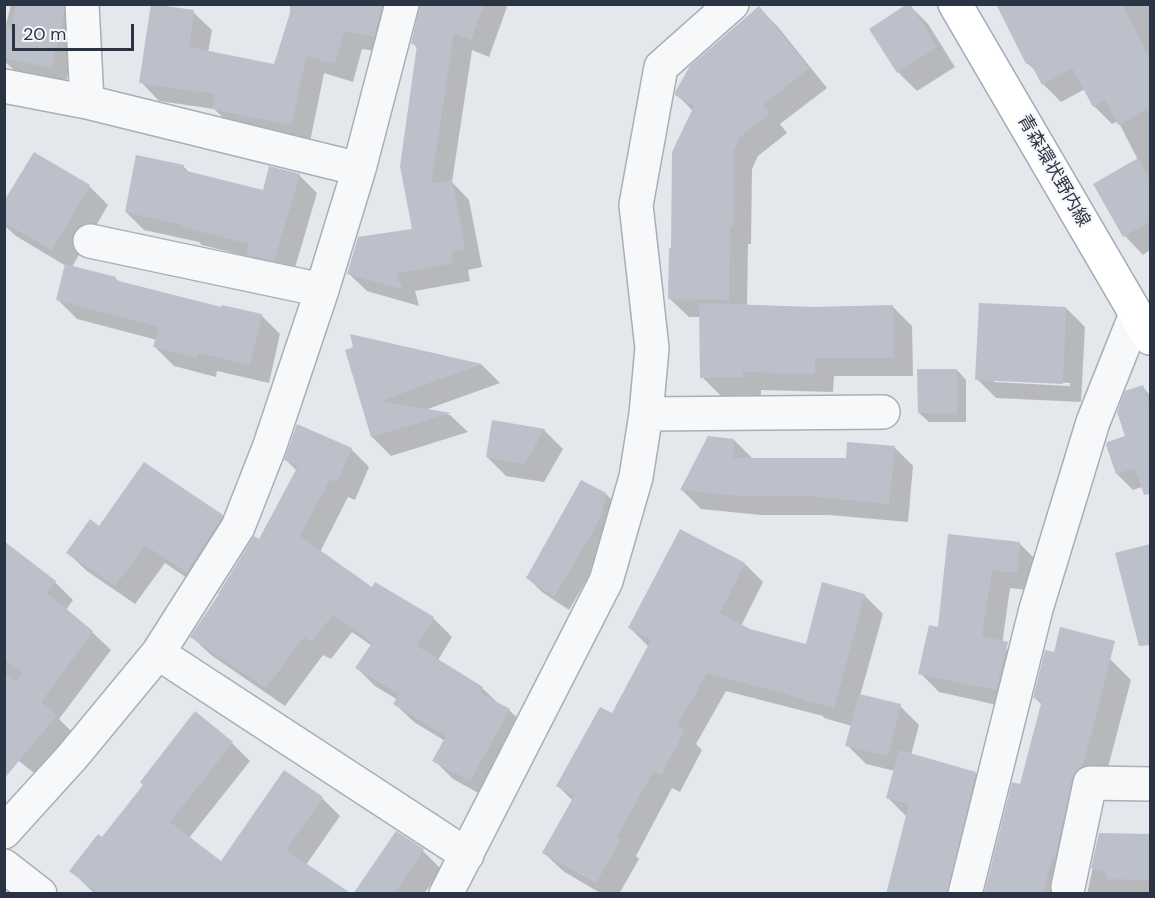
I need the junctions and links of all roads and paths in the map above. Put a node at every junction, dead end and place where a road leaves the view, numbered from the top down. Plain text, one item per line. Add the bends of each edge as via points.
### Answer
1 (82, 4) edge
2 (402, 4) edge
3 (732, 4) edge
4 (956, 4) edge
5 (4, 86) edge
6 (87, 102) junction
7 (359, 169) junction
8 (90, 241) dead end
9 (322, 290) junction
10 (1143, 326) edge
11 (883, 412) dead end
12 (646, 414) junction
13 (158, 653) junction
14 (1150, 784) edge
15 (4, 832) edge
16 (467, 855) junction
17 (4, 866) edge
18 (1068, 887) dead end
19 (40, 894) edge
20 (446, 894) edge
21 (965, 894) edge

1 - 6 street
2 - 7 street
3 - 12 street via 661,67 636,205 652,348
4 - 10 main road, 青森環状野内線
5 - 6 street
6 - 7 street
7 - 9 street
8 - 9 street
9 - 13 street via 238,527
10 - 21 street via 1094,422 1036,609
11 - 12 street
12 - 16 street via 636,477 606,581
13 - 15 street
13 - 16 street
14 - 18 street via 1090,783
16 - 20 street
17 - 19 street

